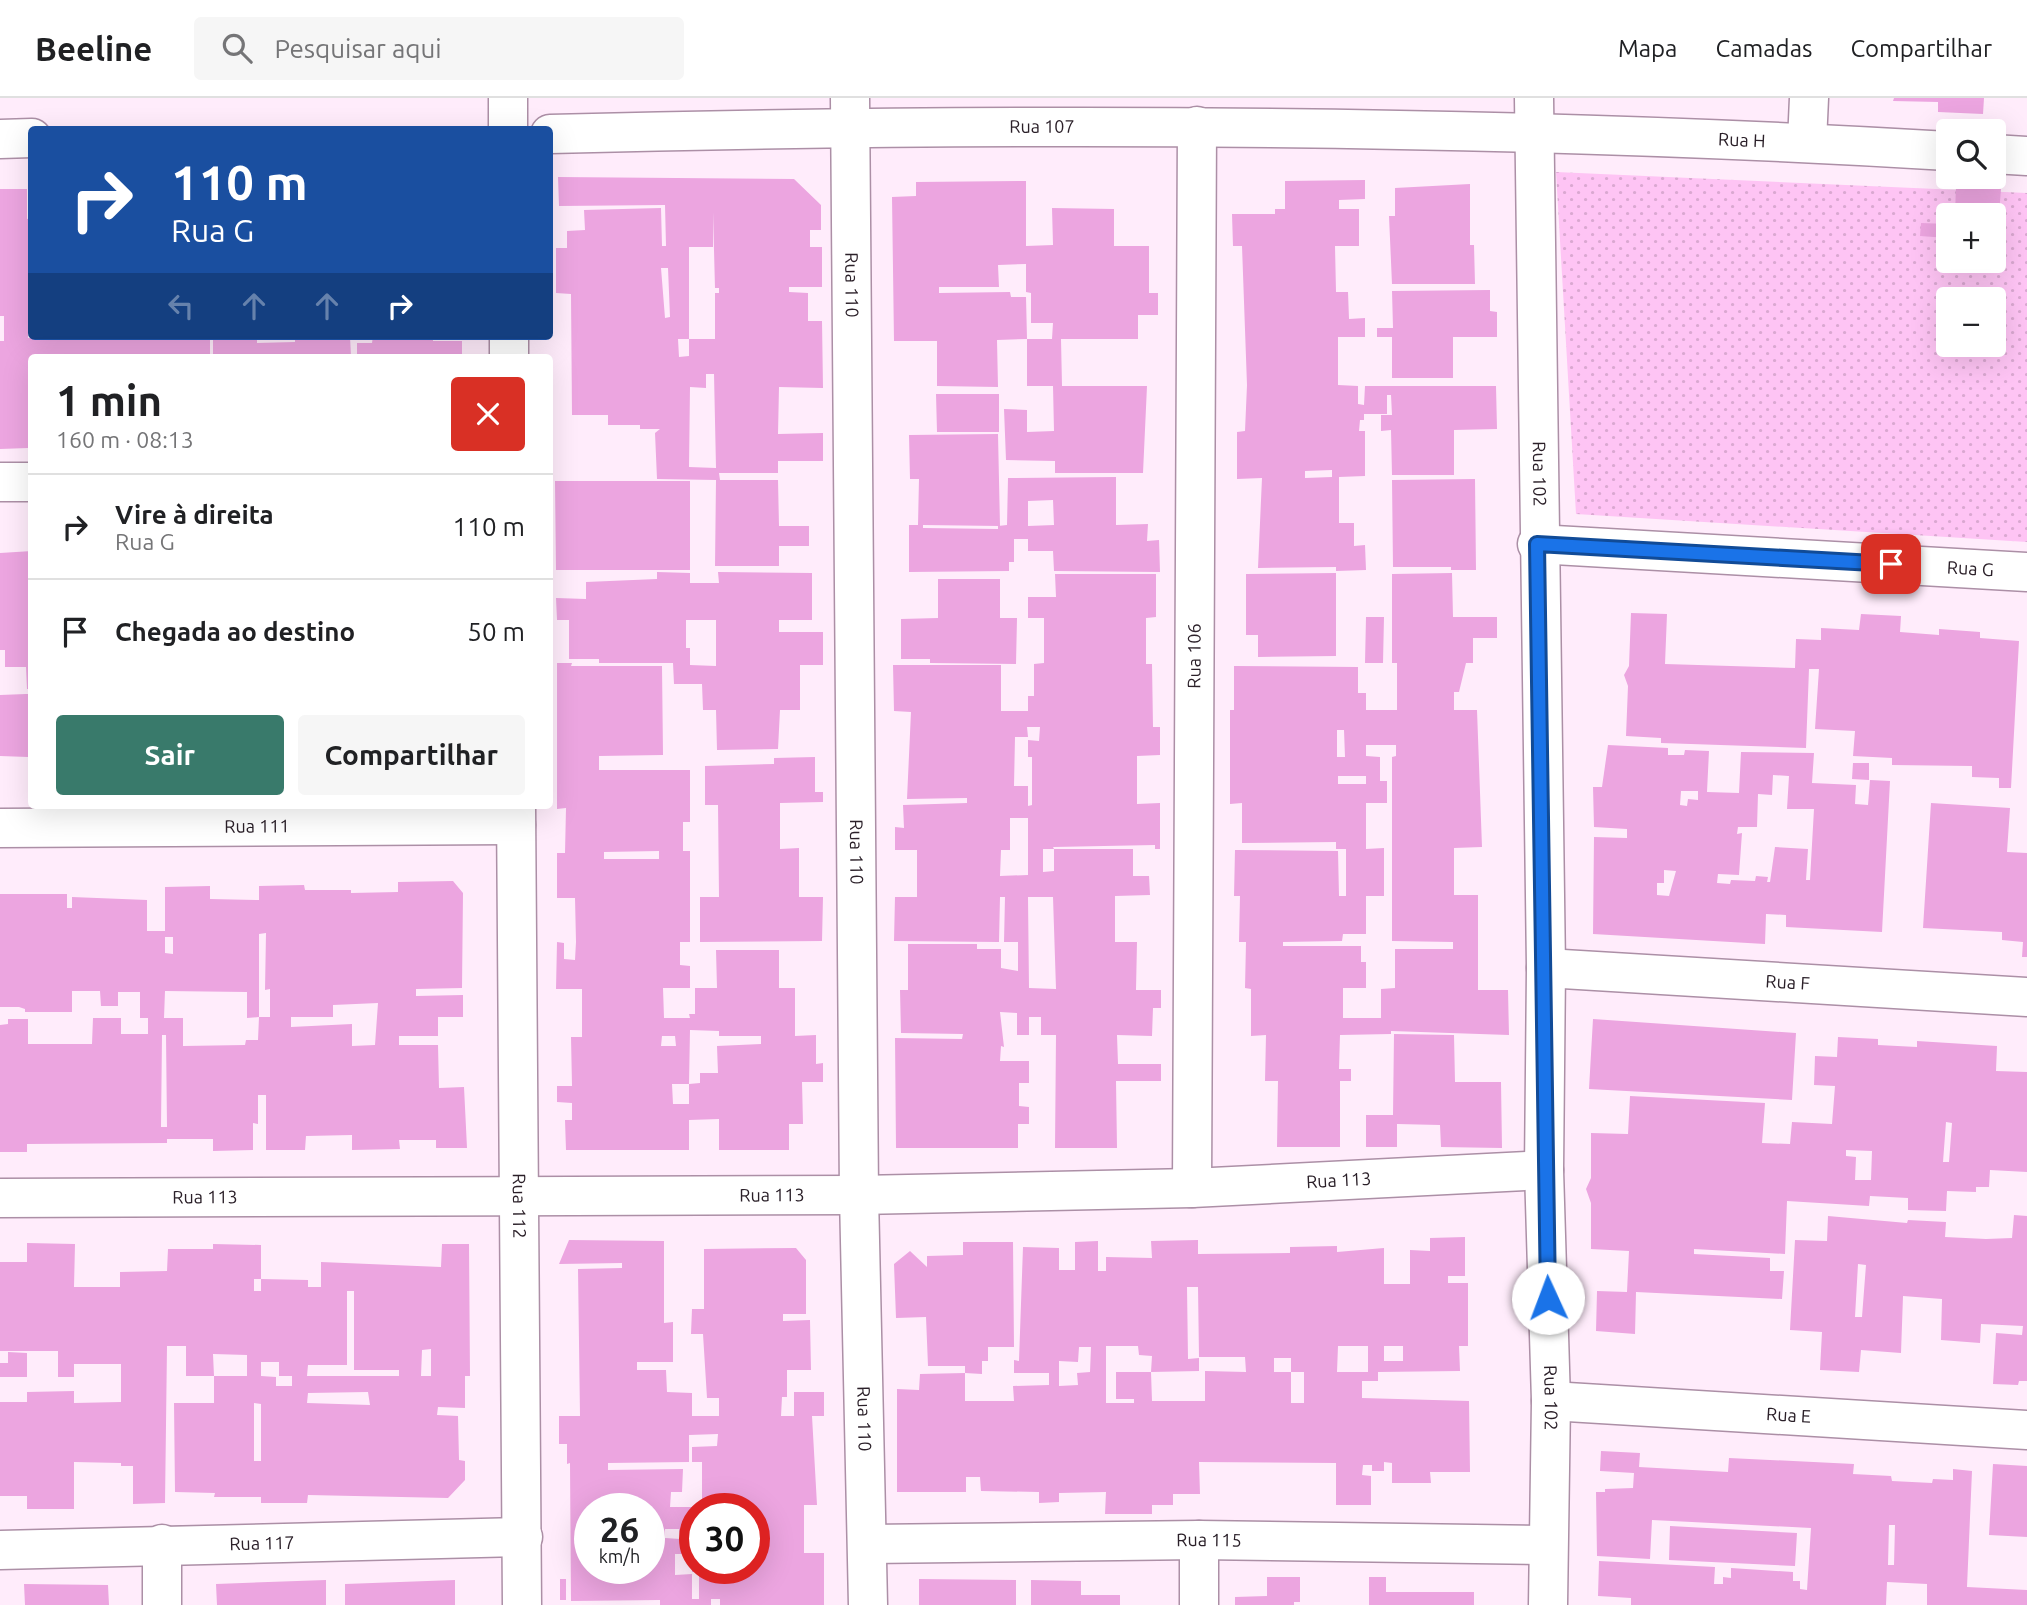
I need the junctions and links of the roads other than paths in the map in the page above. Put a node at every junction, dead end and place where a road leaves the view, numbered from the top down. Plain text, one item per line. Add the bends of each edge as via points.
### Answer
1 (508, 98) edge
2 (1809, 98) edge
3 (850, 114) edge
4 (1534, 117) edge
5 (508, 126) edge
6 (1197, 126) junction
7 (553, 134) edge
8 (28, 138) edge
9 (0, 139) edge
10 (1807, 142) junction
11 (1936, 150) edge
12 (2006, 154) edge
13 (2027, 156) edge
14 (0, 482) edge
15 (28, 482) edge
16 (1537, 544) junction
17 (2027, 572) edge
18 (516, 815) edge
19 (0, 828) edge
20 (1546, 968) junction
21 (2027, 998) edge
22 (1544, 1170) junction
23 (1192, 1188) junction
24 (859, 1195) junction
25 (517, 1197) junction
26 (0, 1198) edge
27 (1551, 1401) junction
28 (2027, 1430) edge
29 (523, 1536) junction
30 (1199, 1540) junction
31 (162, 1544) junction
32 (869, 1544) junction
33 (1547, 1545) junction
34 (0, 1550) edge
35 (162, 1605) edge
36 (522, 1605) edge
37 (868, 1605) edge
38 (1199, 1605) edge
39 (1548, 1605) edge

1 - 5 street
2 - 10 street
3 - 6 street, Rua 107
3 - 7 street, Rua 107
3 - 24 street, Rua 110
4 - 6 street, Rua 107
4 - 10 street, Rua H
4 - 16 street, Rua 102
6 - 23 street, Rua 106
8 - 9 street
10 - 11 street, Rua H
12 - 13 street
14 - 15 street
16 - 17 street, Rua G
16 - 20 street, Rua 102
18 - 19 street, Rua 111
18 - 25 street, Rua 112
20 - 21 street, Rua F
20 - 22 street, Rua 102
22 - 23 street, Rua 113
22 - 27 street, Rua 102
23 - 24 street, Rua 113
24 - 25 street, Rua 113
24 - 32 street, Rua 110
25 - 26 street, Rua 113
25 - 29 street, Rua 112
27 - 28 street, Rua E
27 - 33 street, Rua 102
29 - 31 street, Rua 117
29 - 36 street, Rua 112
30 - 32 street, Rua 115
30 - 33 street, Rua 115
30 - 38 street
31 - 34 street, Rua 117
31 - 35 street
32 - 37 street, Rua 110
33 - 39 street, Rua 102

